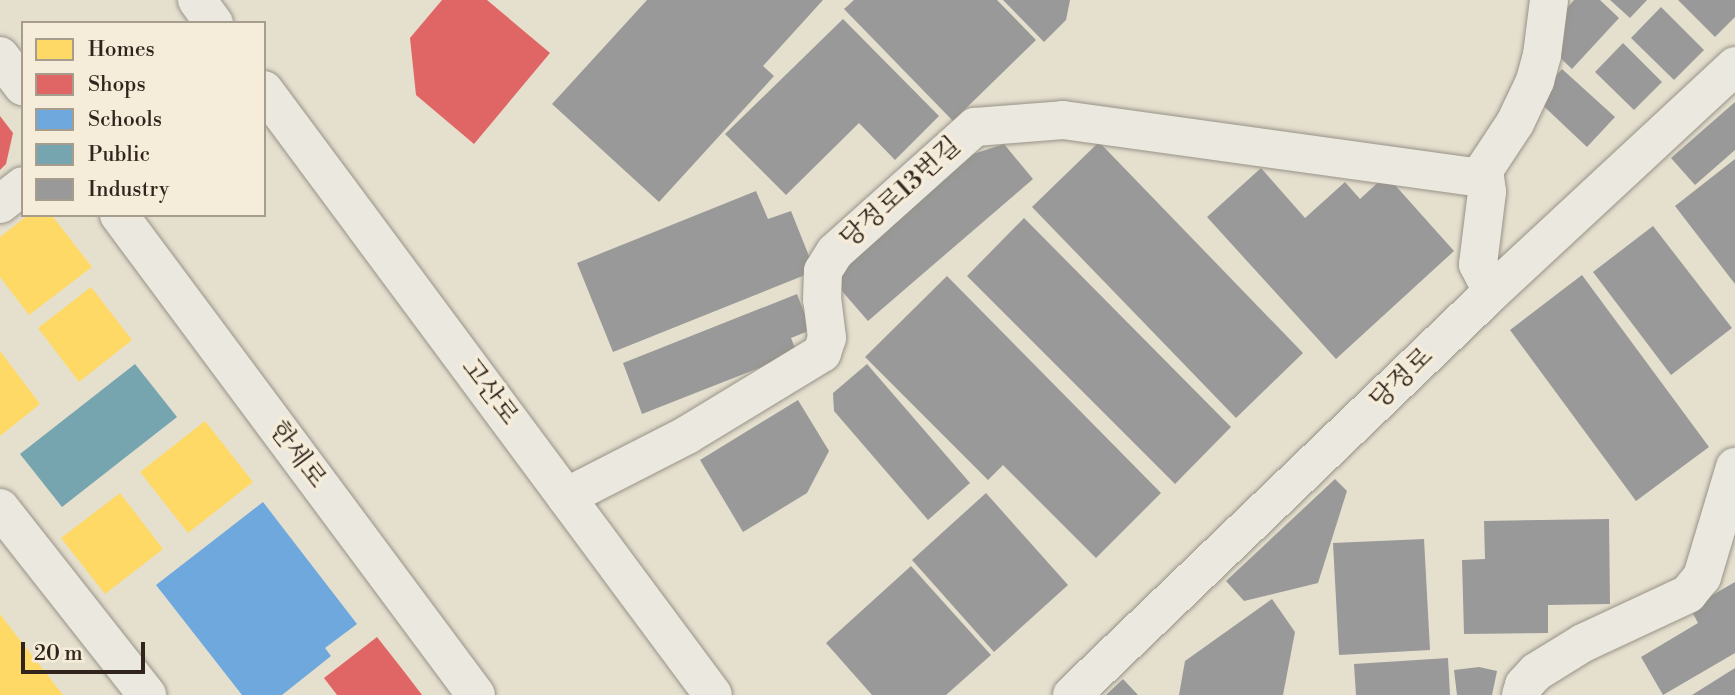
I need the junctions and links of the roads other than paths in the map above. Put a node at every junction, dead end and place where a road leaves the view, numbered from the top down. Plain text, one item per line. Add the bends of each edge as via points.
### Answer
1 (197, 0) edge
2 (1549, 0) edge
3 (213, 21) edge
4 (0, 56) edge
5 (1735, 66) edge
6 (21, 83) edge
7 (266, 93) edge
8 (1484, 170) junction
9 (21, 188) edge
10 (0, 204) edge
11 (120, 217) edge
12 (1492, 292) junction
13 (1735, 467) edge
14 (566, 497) junction
15 (6, 528) edge
16 (147, 695) edge
17 (476, 695) edge
18 (713, 695) edge
19 (1072, 695) edge
20 (1521, 695) edge

1 - 3 street
2 - 8 street via 1535,81 1515,123
4 - 6 street
5 - 12 street, 당정로
7 - 14 street, 고산로
8 - 12 street via 1487,192 1478,264
8 - 14 street, 당정로13번길 via 1474,177 1063,120 975,127 835,252 823,271 827,338 822,353 687,435
9 - 10 street
11 - 17 street, 한세로
12 - 19 street, 당정로
13 - 20 street via 1702,577 1688,594 1583,643 1536,672
14 - 18 street, 고산로
15 - 16 street

